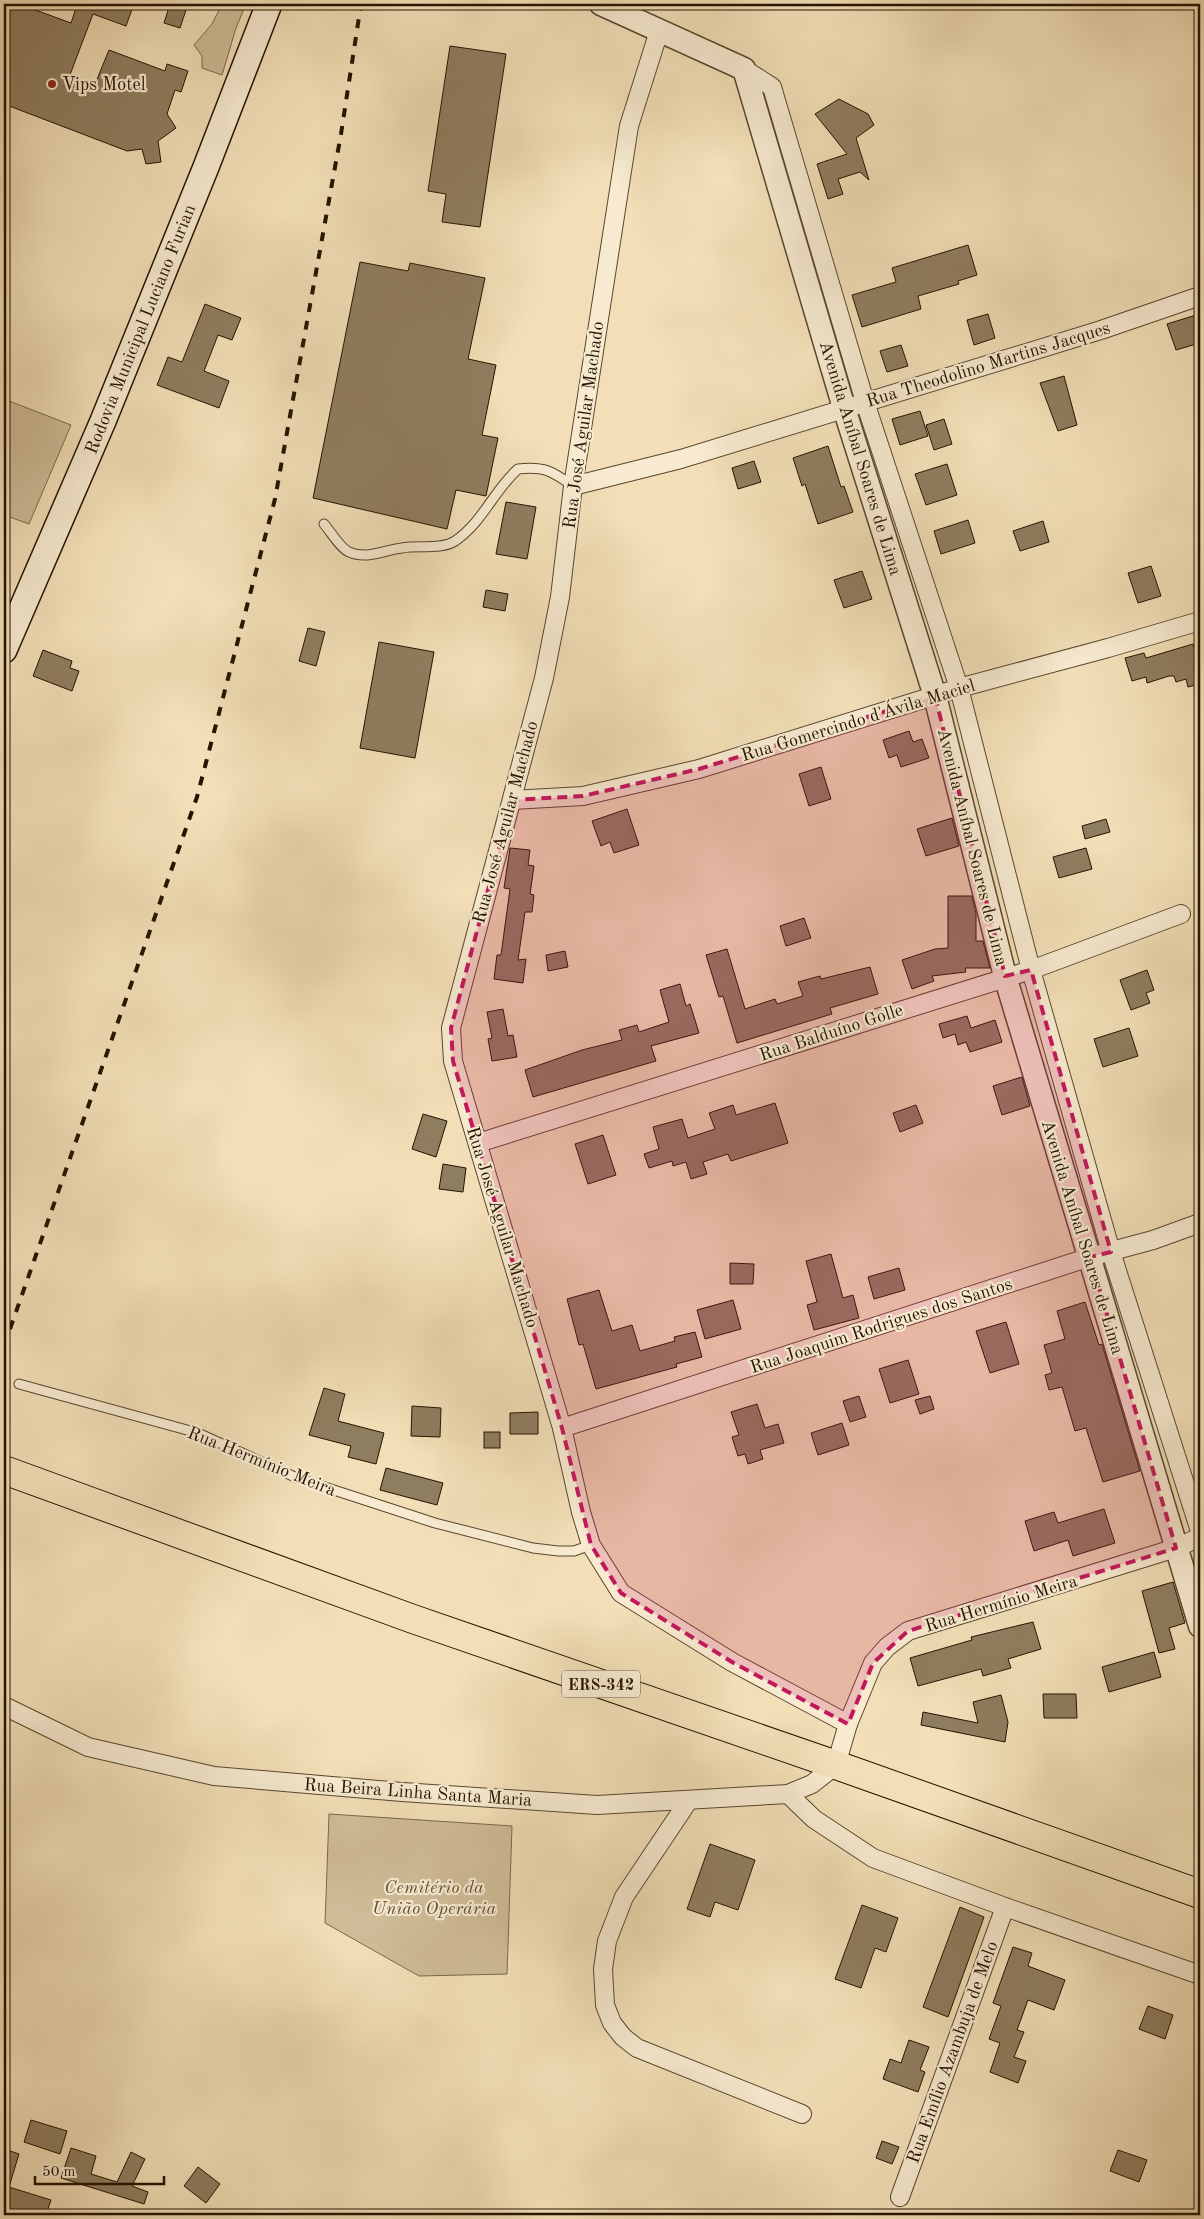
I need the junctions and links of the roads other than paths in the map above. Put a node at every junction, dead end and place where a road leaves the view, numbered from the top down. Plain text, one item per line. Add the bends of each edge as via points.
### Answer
1 (269, 4) edge
2 (601, 4) edge
3 (659, 31) junction
4 (744, 69) junction
5 (1200, 296) edge
6 (865, 402) junction
7 (844, 408) junction
8 (573, 486) junction
9 (324, 524) dead end
10 (1200, 621) edge
11 (4, 650) edge
12 (959, 688) junction
13 (935, 696) junction
14 (512, 800) junction
15 (1181, 914) dead end
16 (1031, 970) junction
17 (1005, 976) junction
18 (478, 1143) junction
19 (1200, 1223) edge
20 (1101, 1254) junction
21 (19, 1384) dead end
22 (562, 1428) junction
23 (4, 1470) edge
24 (1200, 1531) edge
25 (1200, 1537) edge
26 (591, 1545) junction
27 (1176, 1548) junction
28 (1200, 1626) edge
29 (4, 1706) edge
30 (848, 1724) junction
31 (836, 1765) junction
32 (788, 1794) junction
33 (689, 1800) junction
34 (1200, 1894) edge
35 (1005, 1908) junction
36 (1200, 1975) edge
37 (802, 2114) dead end
38 (900, 2197) dead end

1 - 11 main road, Rodovia Municipal Luciano Furian via 107,412
2 - 3 street, Avenida Aníbal Soares de Lima
3 - 4 street, Avenida Aníbal Soares de Lima
3 - 8 street, Rua José Aguilar Machado via 629,126
4 - 6 street, Avenida Aníbal Soares de Lima via 772,87
4 - 7 street, Avenida Aníbal Soares de Lima
5 - 6 street, Rua Theodolino Martins Jacques via 1101,330
6 - 7 street, Rua Theodolino Martins Jacques
6 - 12 street, Avenida Aníbal Soares de Lima
7 - 8 street, Rua Theodolino Martins Jacques via 680,459
7 - 13 street, Avenida Aníbal Soares de Lima
8 - 9 lane via 553,471 518,469 509,476 481,518 453,542 438,546 360,555 347,552
8 - 14 street, Rua José Aguilar Machado via 560,597 544,678
10 - 12 street, Rua Gomercindo d'Ávila Maciel
12 - 13 street, Rua Gomercindo d'Ávila Maciel
12 - 16 street, Avenida Aníbal Soares de Lima
13 - 14 street, Rua Gomercindo d'Ávila Maciel via 699,769 583,796
13 - 17 street, Avenida Aníbal Soares de Lima
14 - 18 street, Rua José Aguilar Machado via 451,1028 453,1061
15 - 16 street, Rua Balduíno Golle
16 - 17 street, Rua Balduíno Golle
16 - 20 street, Avenida Aníbal Soares de Lima
17 - 18 street, Rua Balduíno Golle
17 - 20 street, Avenida Aníbal Soares de Lima
18 - 22 street, Rua José Aguilar Machado
19 - 20 street, Rua Joaquim Rodrigues dos Santos
20 - 22 street, Rua Joaquim Rodrigues dos Santos
20 - 24 street, Avenida Aníbal Soares de Lima
20 - 27 street, Avenida Aníbal Soares de Lima
21 - 26 lane, Rua Hermínio Meira via 198,1433 296,1478 435,1523 550,1550 574,1551
22 - 26 street, Rua José Aguilar Machado
23 - 31 main road, ERS-342 via 413,1619
25 - 27 street, Rua Hermínio Meira
26 - 30 street, Rua José Aguilar Machado via 621,1593 732,1662
27 - 28 street, Avenida Aníbal Soares de Lima
27 - 30 street, Rua Hermínio Meira via 908,1631 887,1646 873,1663
29 - 33 street, Rua Beira Linha Santa Maria via 88,1747 214,1776 598,1805
30 - 31 street, Rua Hermínio Meira
31 - 32 street, Rua Beira Linha Santa Maria via 812,1784
31 - 34 main road, ERS-342
32 - 33 street, Rua Beira Linha Santa Maria
32 - 35 street via 814,1819 873,1858
33 - 37 street via 624,1897 607,1941 603,1969 605,2005 612,2023 638,2048
35 - 36 street
35 - 38 street, Rua Emílio Azambuja de Melo

